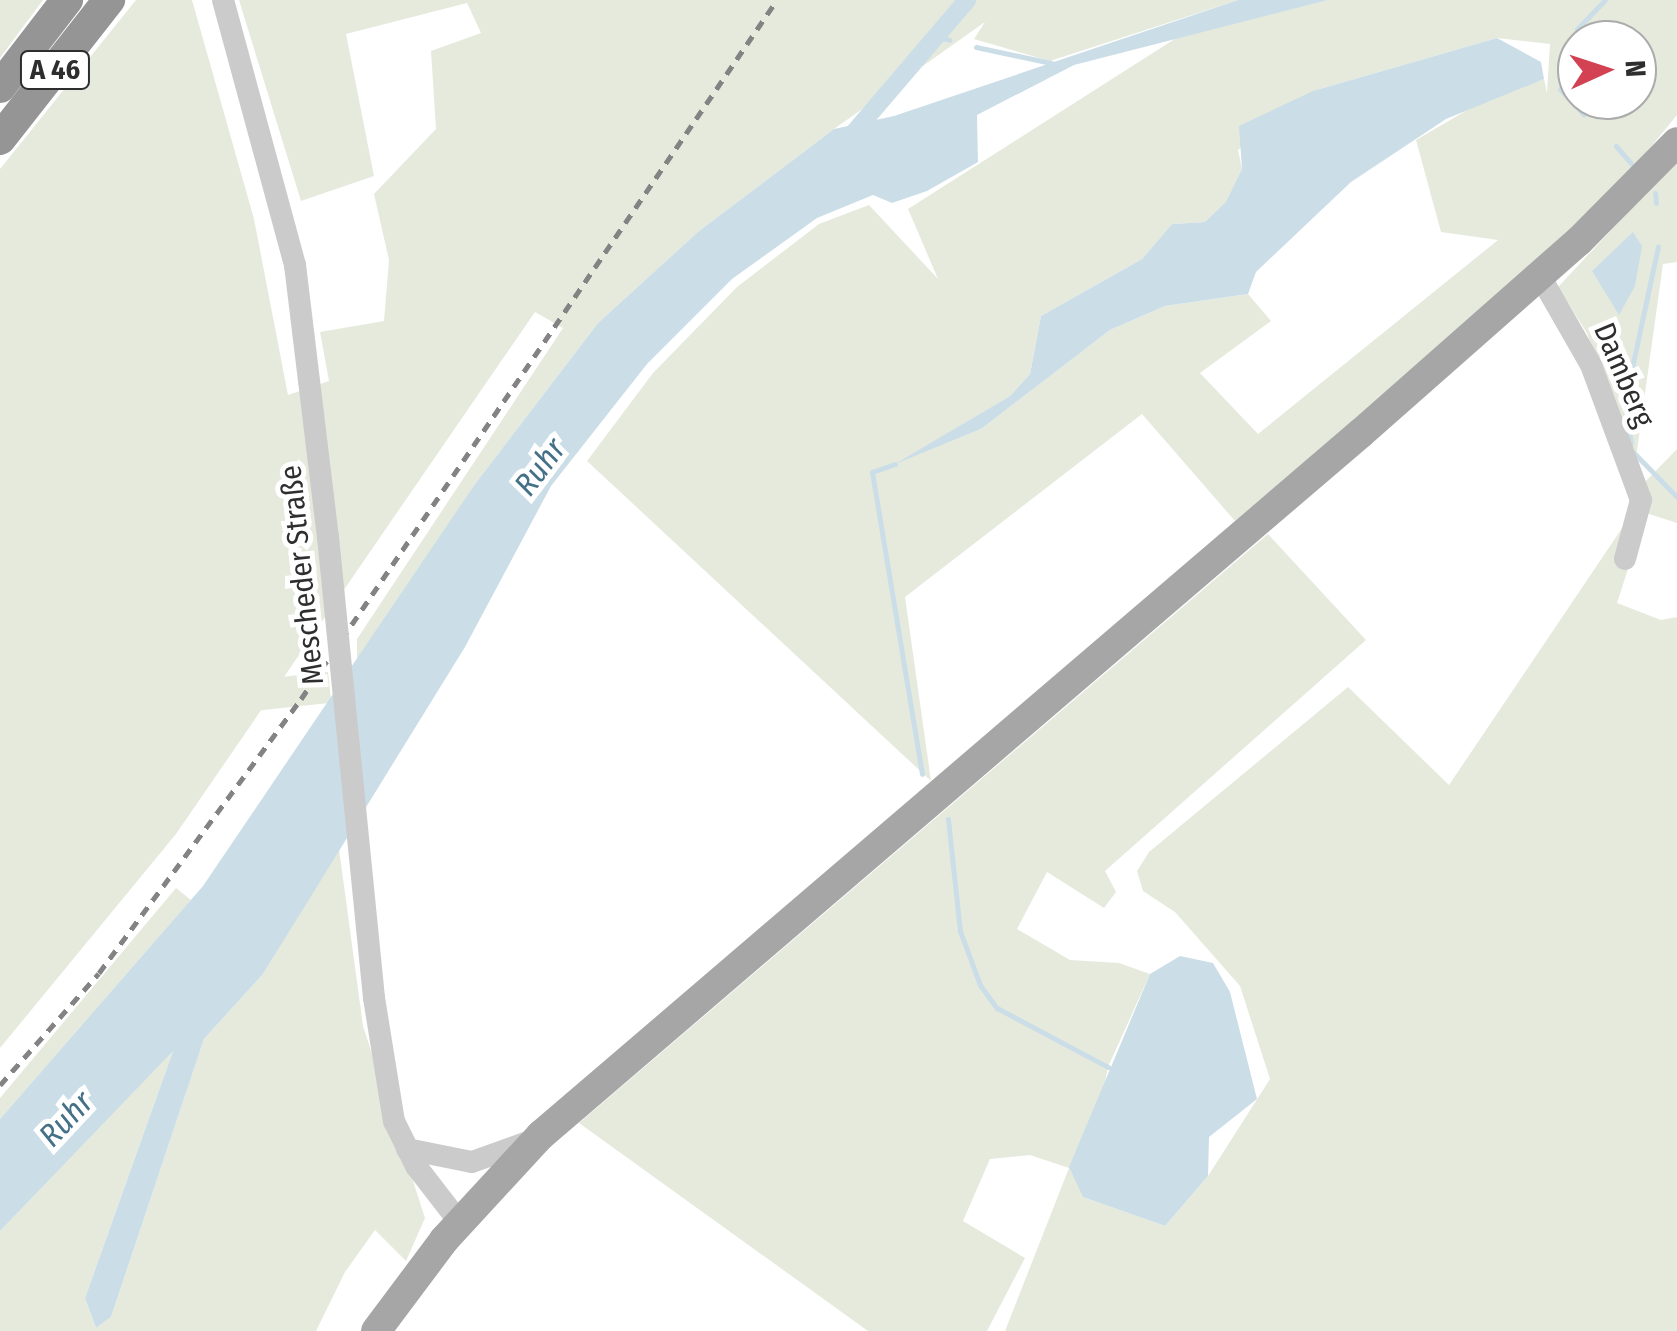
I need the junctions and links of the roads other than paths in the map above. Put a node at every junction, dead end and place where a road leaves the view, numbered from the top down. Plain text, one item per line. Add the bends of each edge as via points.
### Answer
1 (67, 0) edge
2 (109, 0) edge
3 (223, 0) edge
4 (0, 86) edge
5 (0, 139) edge
6 (1677, 142) edge
7 (1540, 276) junction
8 (1625, 560) dead end
9 (541, 1136) junction
10 (407, 1149) junction
11 (460, 1224) junction
12 (376, 1331) edge

1 - 4 highway, A 46
2 - 5 highway, A 46
3 - 10 street, Mescheder Straße, bridge via 294,264 385,1090
6 - 7 main road
7 - 8 street, Damberg via 1591,365 1641,500
7 - 9 main road
9 - 10 street via 472,1162
9 - 11 main road
10 - 11 street, Mescheder Straße
11 - 12 main road

